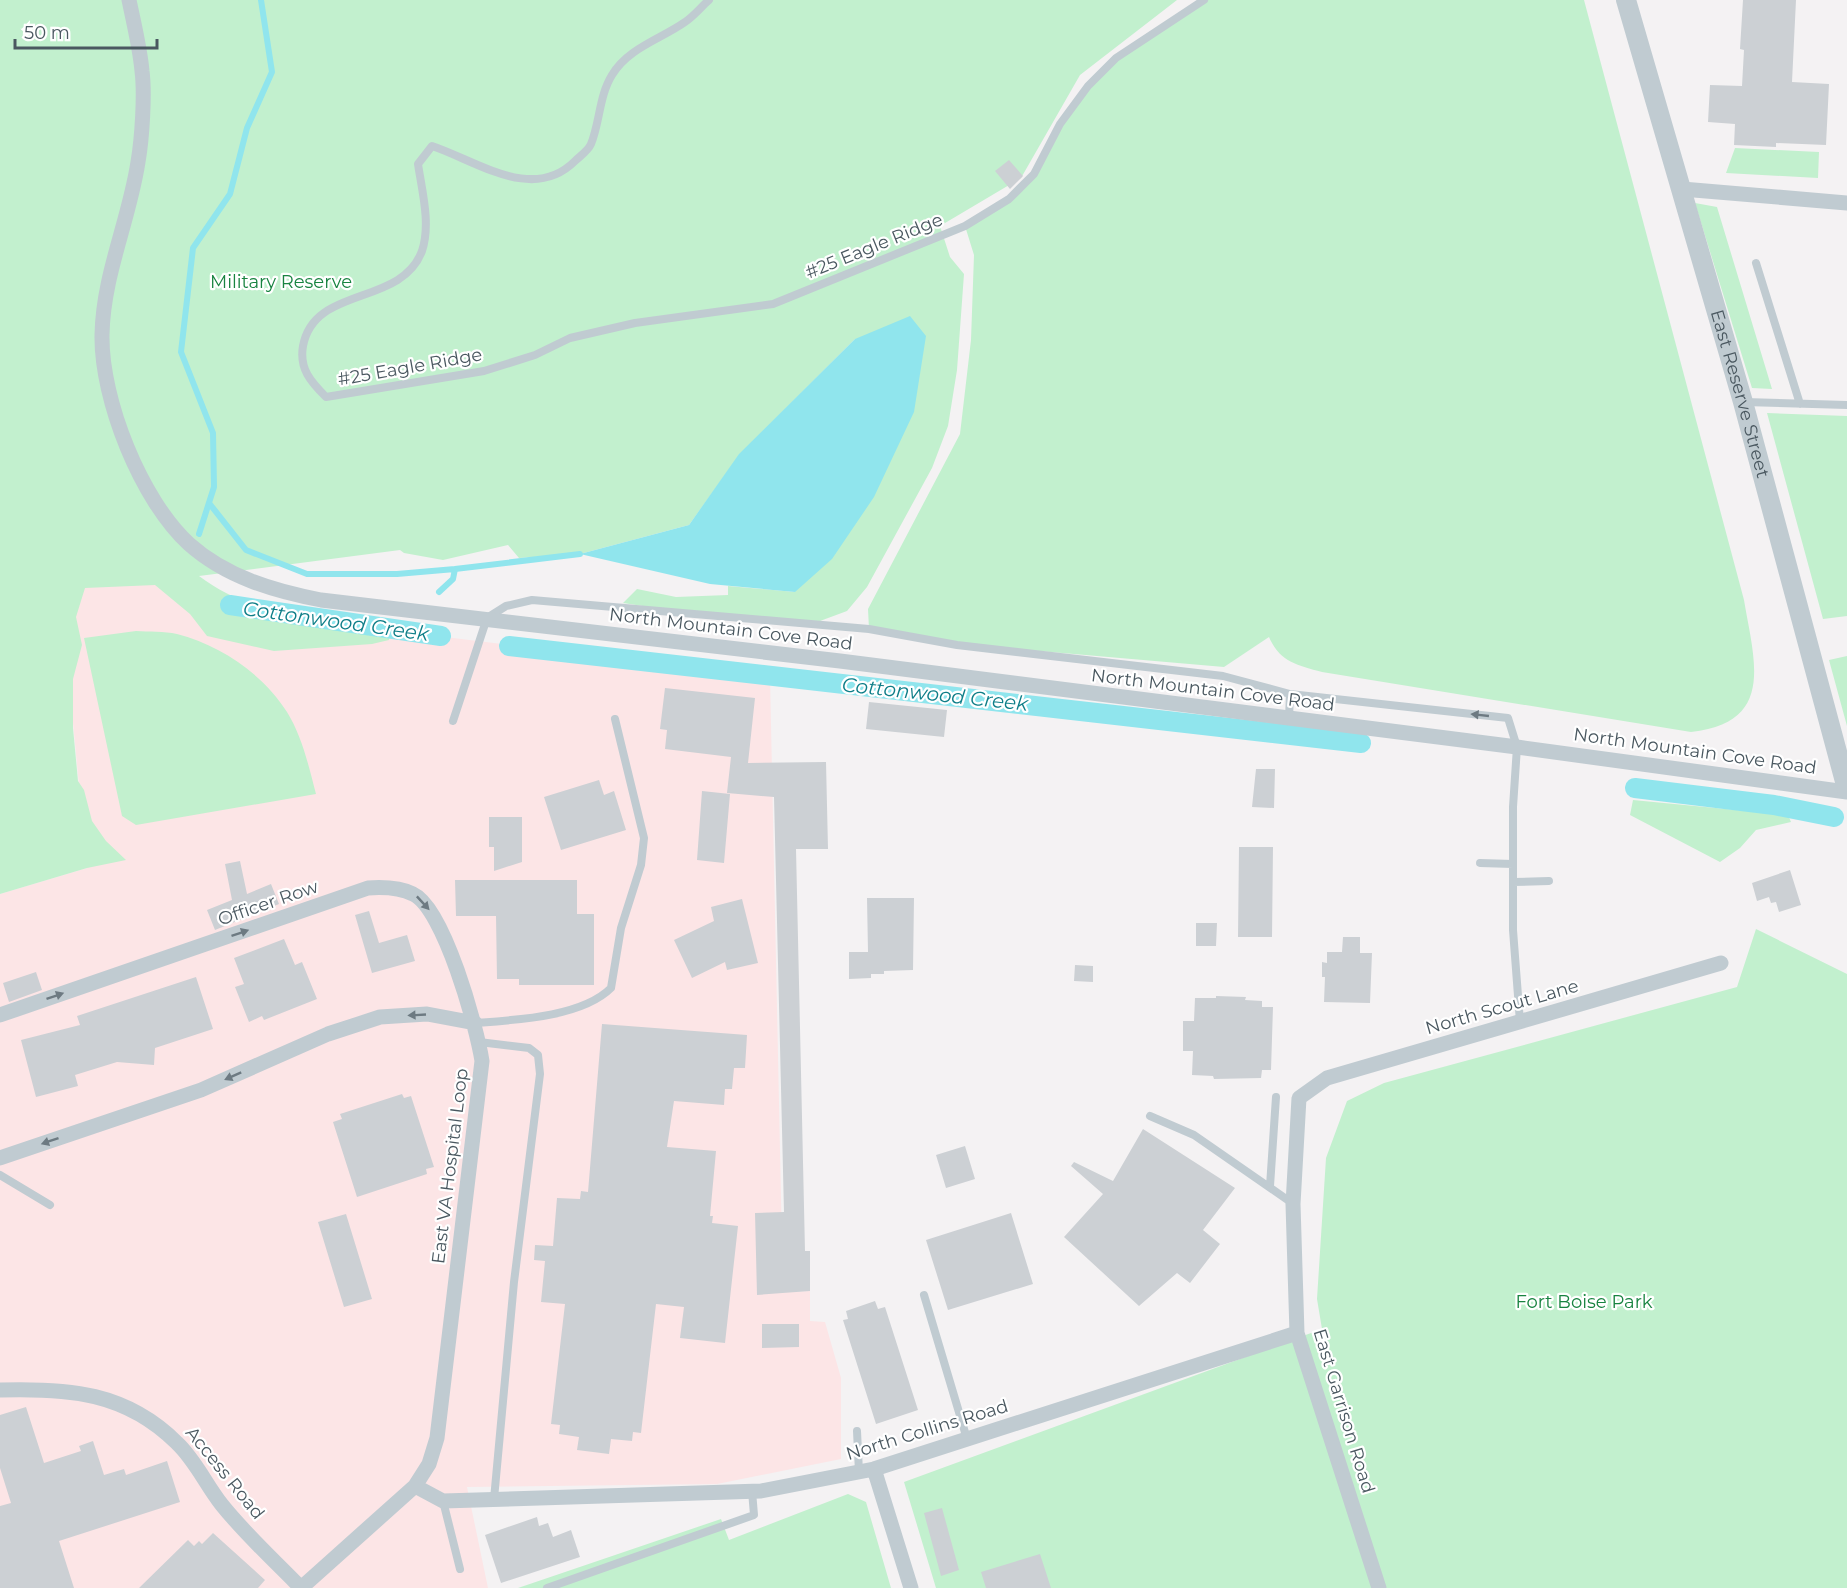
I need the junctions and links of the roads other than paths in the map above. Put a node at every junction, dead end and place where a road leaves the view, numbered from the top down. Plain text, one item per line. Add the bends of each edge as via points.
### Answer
1 (129, 0) edge
2 (709, 0) edge
3 (1204, 0) edge
4 (1626, 0) edge
5 (1682, 189) junction
6 (1847, 203) edge
7 (1756, 262) dead end
8 (1743, 402) junction
9 (1800, 404) junction
10 (1847, 405) edge
11 (486, 618) junction
12 (1290, 694) junction
13 (615, 719) dead end
14 (1289, 720) junction
15 (453, 722) dead end
16 (1517, 747) junction
17 (1846, 785) edge
18 (1480, 863) dead end
19 (1513, 864) junction
20 (1548, 881) dead end
21 (1513, 882) junction
22 (1721, 963) dead end
23 (0, 1015) edge
24 (1520, 1022) junction
25 (475, 1023) junction
26 (479, 1042) junction
27 (1276, 1097) dead end
28 (1299, 1098) joint
29 (1150, 1116) dead end
30 (0, 1158) edge
31 (0, 1175) edge
32 (1270, 1186) junction
33 (1293, 1204) junction
34 (50, 1205) dead end
35 (924, 1295) dead end
36 (1297, 1333) junction
37 (0, 1390) edge
38 (857, 1431) dead end
39 (967, 1439) junction
40 (867, 1470) junction
41 (415, 1486) junction
42 (752, 1491) junction
43 (494, 1499) junction
44 (443, 1501) junction
45 (460, 1569) dead end
46 (301, 1588) edge
47 (547, 1588) edge
48 (911, 1588) edge
49 (1379, 1588) edge

1 - 11 street, North Mountain Cove Road via 142,73 138,162 106,289 103,372 119,426 151,492 189,544 212,561 262,586 321,600
2 - 3 lane, #25 Eagle Ridge via 685,22 633,53 612,74 590,146 565,171 528,181 493,172 432,146 418,164 426,212 422,251 401,279 320,314 305,336 300,359 308,379 326,397 412,385 484,371 535,355 570,338 624,325 773,304 965,226 1009,199 1034,174 1060,124 1088,86 1116,58
4 - 5 street, East Reserve Street
5 - 6 street
5 - 8 street, East Reserve Street
7 - 9 lane
8 - 9 lane
8 - 17 street, East Reserve Street
9 - 10 lane
11 - 12 lane via 506,606 532,600 854,628 957,645 1223,676
11 - 14 street, North Mountain Cove Road
11 - 15 lane
12 - 14 lane
16 -> 12 lane via 1508,718
13 - 25 lane via 644,838 641,865 621,928 611,988 590,1003 562,1011
14 - 16 street, North Mountain Cove Road
16 - 17 street, North Mountain Cove Road
16 - 19 lane
18 - 19 lane
19 - 21 lane
20 - 21 lane
21 - 24 lane
22 - 24 street, North Scout Lane
23 -> 25 street, Officer Row via 368,888 386,887 415,894 430,911 455,965
24 - 28 street, North Scout Lane via 1327,1078
25 - 26 street, East VA Hospital Loop
25 -> 30 street via 427,1014 380,1017 328,1034 201,1090
26 - 41 street, East VA Hospital Loop via 482,1062 441,1416 429,1464
26 - 43 lane via 529,1048 538,1055 540,1074 514,1282
27 - 32 lane
28 - 33 street, East Garrison Road
29 - 32 lane via 1194,1135
31 - 34 lane
32 - 33 lane
33 - 36 street, East Garrison Road
35 - 39 lane
36 - 39 street, North Collins Road
36 - 49 street, East Garrison Road
37 - 46 street, Access Road via 53,1388 96,1396 152,1422 178,1443 221,1505
38 - 40 lane
39 - 40 street, North Collins Road
40 - 42 street, North Collins Road
40 - 48 street
41 - 44 street
41 - 46 street, East VA Hospital Loop
42 - 43 street, North Collins Road
42 - 47 lane via 754,1515
43 - 44 street, North Collins Road
44 - 45 lane

